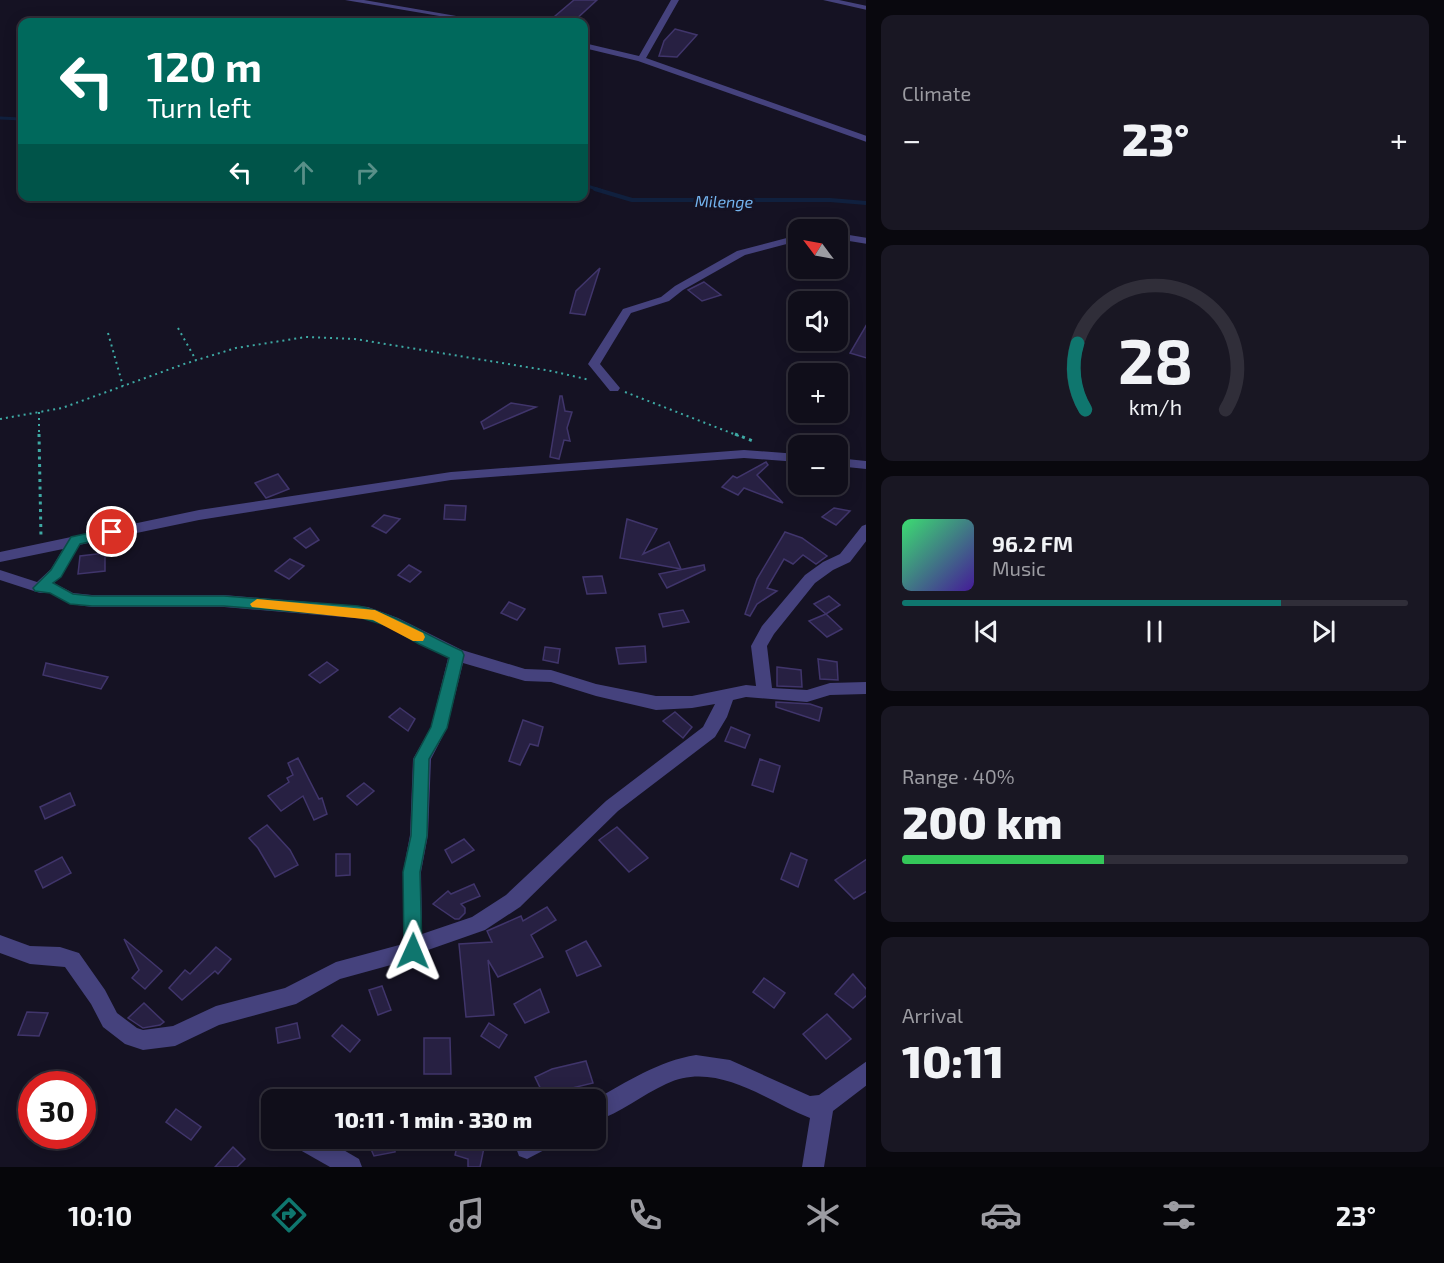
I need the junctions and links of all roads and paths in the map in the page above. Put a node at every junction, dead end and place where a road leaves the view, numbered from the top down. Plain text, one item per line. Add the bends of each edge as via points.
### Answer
1 (349, 0) edge
2 (675, 0) edge
3 (827, 0) edge
4 (866, 8) edge
5 (462, 18) edge
6 (588, 47) edge
7 (641, 59) junction
8 (866, 139) edge
9 (848, 238) edge
10 (788, 240) edge
11 (866, 242) edge
12 (177, 328) dead end
13 (108, 333) dead end
14 (196, 360) junction
15 (123, 386) junction
16 (614, 388) junction
17 (39, 412) junction
18 (0, 419) edge
19 (762, 444) dead end
20 (788, 457) edge
21 (848, 463) edge
22 (866, 465) edge
23 (866, 530) edge
24 (75, 540) junction
25 (41, 548) junction
26 (0, 556) edge
27 (0, 575) edge
28 (40, 588) junction
29 (457, 655) junction
30 (866, 688) edge
31 (727, 694) junction
32 (765, 694) junction
33 (0, 944) edge
34 (413, 951) junction
35 (866, 1072) edge
36 (606, 1105) edge
37 (823, 1105) junction
38 (320, 1149) edge
39 (351, 1167) edge
40 (813, 1167) edge

1 - 5 street
2 - 7 street
3 - 4 street
6 - 7 street
7 - 8 street
9 - 11 street
10 - 16 street via 741,252 665,299 627,311 594,364
12 - 14 path
13 - 15 path
14 - 15 path
14 - 16 path via 236,348 306,337 355,339 551,371
15 - 17 path
16 - 19 path
17 - 18 path
17 - 25 path
20 - 24 street via 744,454 451,476 199,515
21 - 22 street
23 - 32 street via 845,558 810,579 768,630 759,646
24 - 25 street
24 - 28 street via 56,573
25 - 26 street
27 - 28 street
28 - 29 street via 92,601 224,601 358,611 393,622
29 - 31 street via 516,673 551,676 656,703 692,702
29 - 34 street via 439,728 422,759 419,836 412,872
30 - 32 street via 807,696
31 - 32 street via 746,690
31 - 34 street via 719,717 704,737 612,806 513,901 478,924 422,943
33 - 34 street via 30,954 72,960 110,1020 132,1037 143,1040 176,1036 216,1016 289,997 336,971
35 - 37 street
36 - 37 street via 678,1068 698,1065 740,1076 810,1107
37 - 40 street
38 - 39 street

